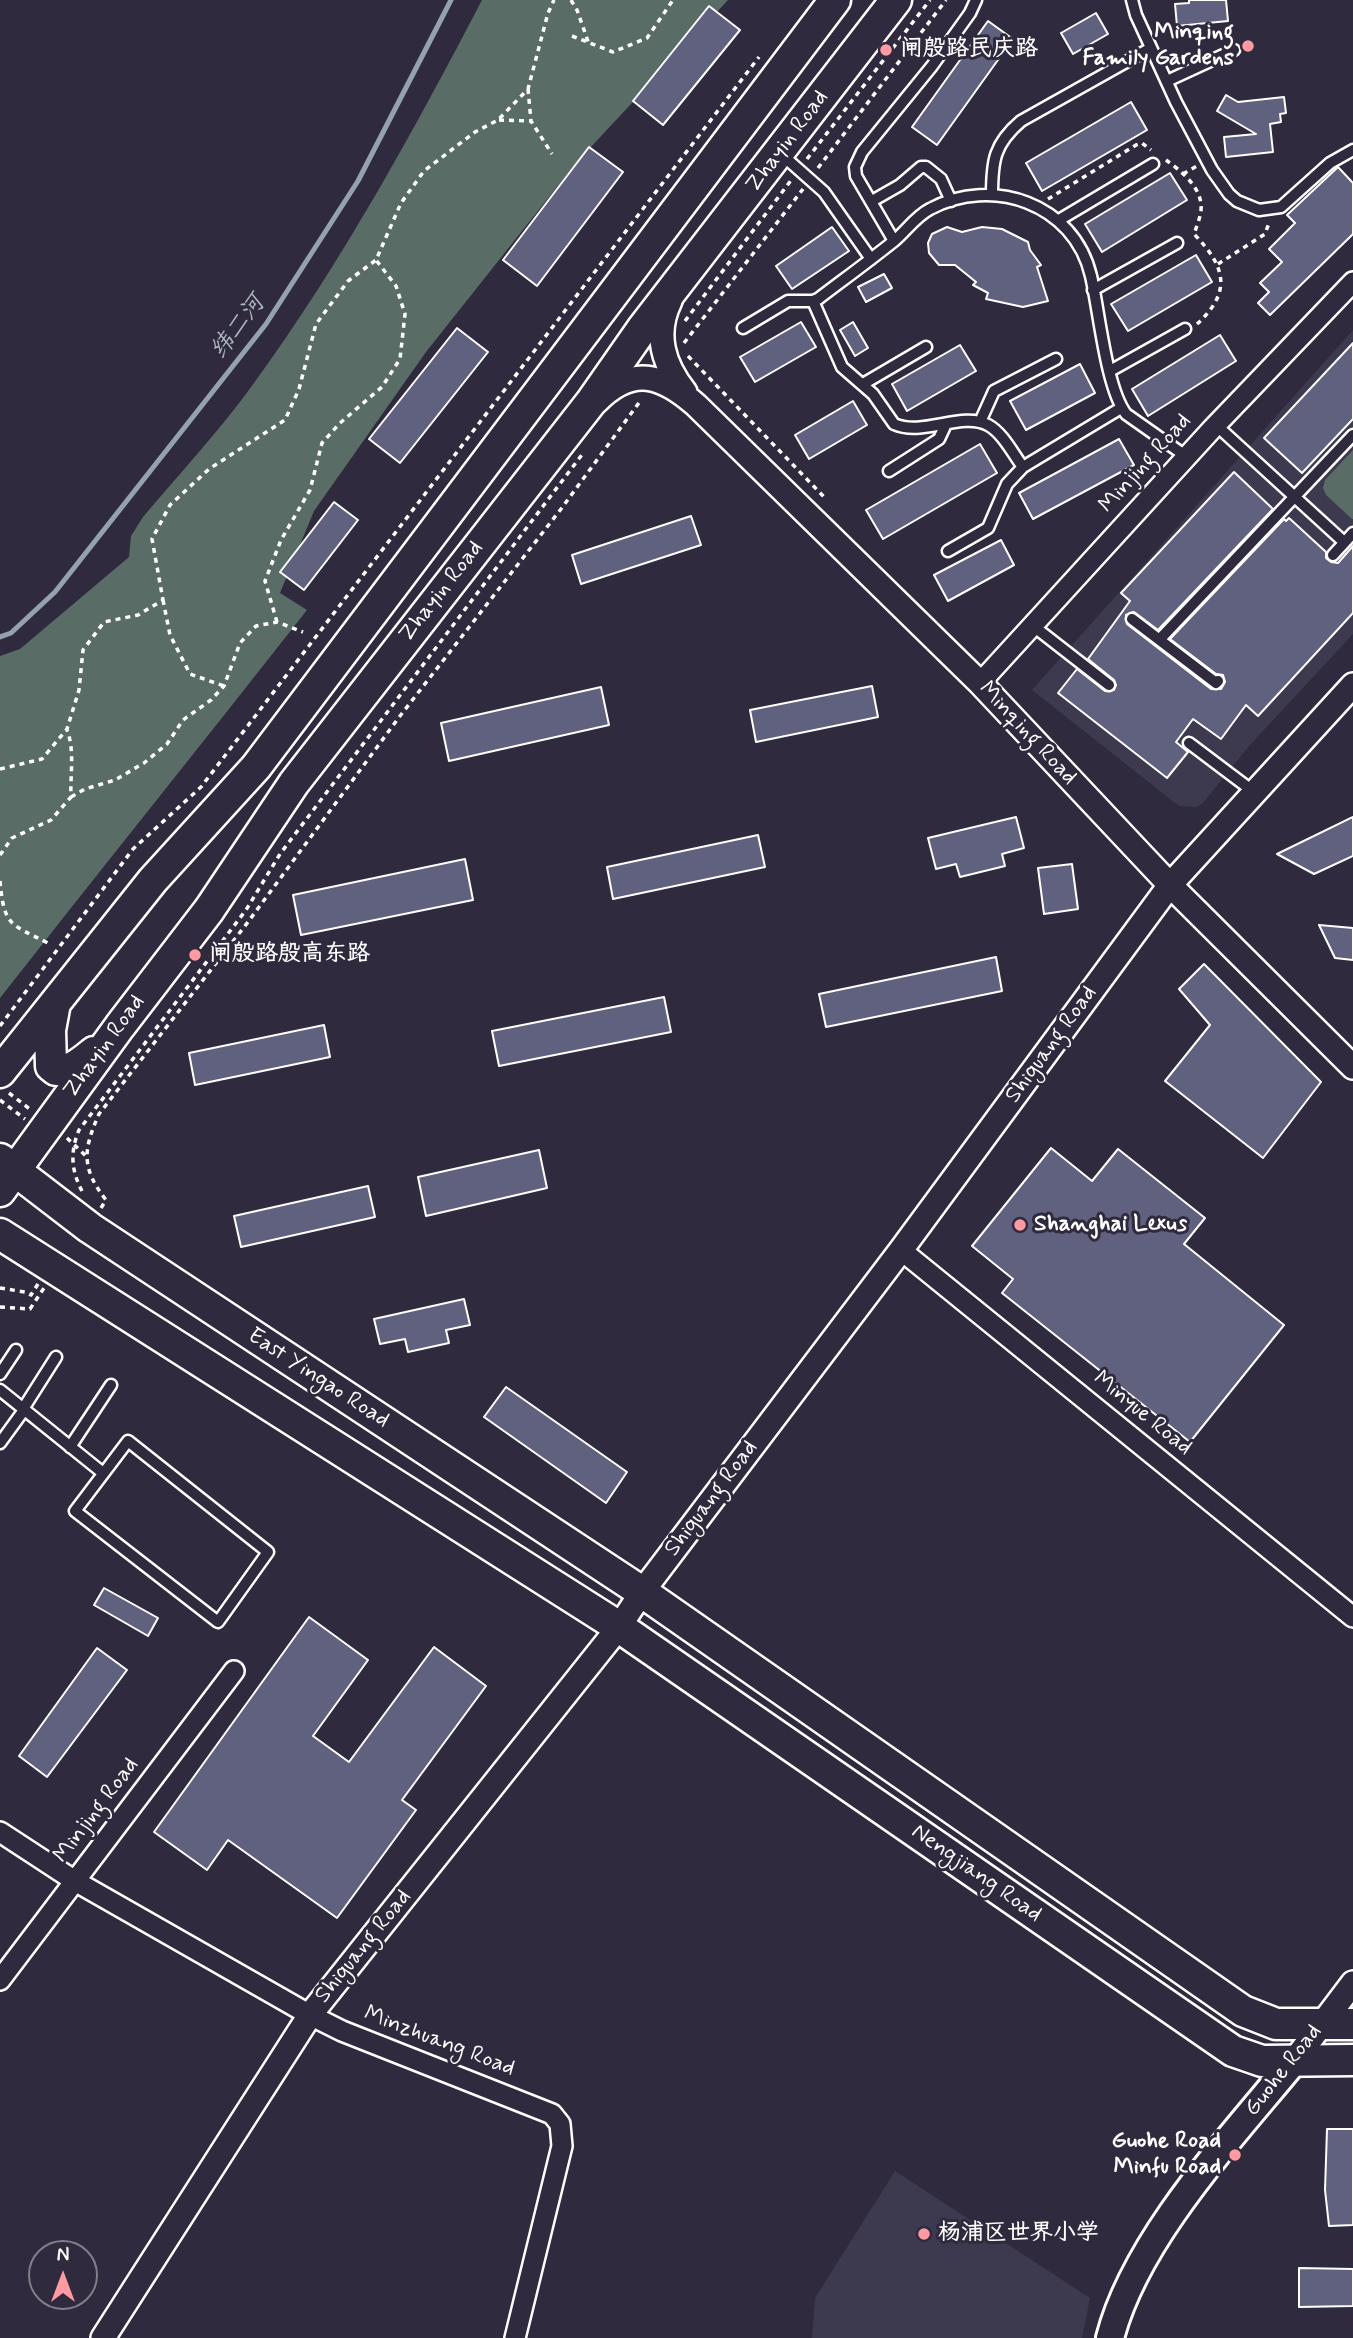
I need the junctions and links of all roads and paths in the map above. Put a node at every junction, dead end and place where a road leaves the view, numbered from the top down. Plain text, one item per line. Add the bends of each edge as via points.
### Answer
1 (554, 0) edge
2 (571, 0) edge
3 (673, 0) edge
4 (835, 0) edge
5 (896, 0) edge
6 (930, 0) edge
7 (946, 0) edge
8 (976, 0) edge
9 (1132, 0) edge
10 (572, 36) dead end
11 (589, 44) junction
12 (1151, 48) junction
13 (1234, 50) dead end
14 (761, 55) dead end
15 (1167, 82) junction
16 (528, 89) junction
17 (498, 120) junction
18 (531, 121) junction
19 (1353, 150) edge
20 (552, 154) dead end
21 (1154, 158) joint
22 (1163, 158) dead end
23 (790, 161) junction
24 (810, 179) junction
25 (992, 195) junction
26 (872, 201) junction
27 (951, 201) junction
28 (1037, 206) junction
29 (1270, 210) junction
30 (1059, 220) junction
31 (894, 241) junction
32 (1177, 243) dead end
33 (871, 259) junction
34 (376, 260) junction
35 (1218, 264) junction
36 (1353, 282) edge
37 (677, 286) junction
38 (1093, 290) junction
39 (813, 301) junction
40 (743, 328) dead end
41 (1185, 329) joint
42 (926, 347) dead end
43 (662, 350) junction
44 (1055, 359) dead end
45 (675, 371) junction
46 (1110, 371) junction
47 (863, 384) junction
48 (1121, 408) junction
49 (980, 422) junction
50 (946, 424) junction
51 (1216, 425) junction
52 (1353, 435) edge
53 (578, 438) junction
54 (1187, 457) junction
55 (1023, 467) junction
56 (889, 471) dead end
57 (1294, 497) junction
58 (826, 499) dead end
59 (1353, 533) edge
60 (1344, 542) junction
61 (948, 551) dead end
62 (1333, 555) dead end
63 (163, 600) junction
64 (1132, 619) dead end
65 (277, 622) junction
66 (1032, 625) junction
67 (303, 632) dead end
68 (1160, 639) junction
69 (1218, 681) dead end
70 (979, 683) junction
71 (1109, 685) dead end
72 (1353, 685) edge
73 (224, 687) junction
74 (67, 729) junction
75 (1189, 743) dead end
76 (0, 769) edge
77 (1254, 792) junction
78 (71, 797) junction
79 (0, 855) edge
80 (0, 881) edge
81 (1170, 885) junction
82 (48, 943) dead end
83 (55, 1002) junction
84 (0, 1026) edge
85 (120, 1026) junction
86 (1353, 1067) edge
87 (0, 1072) edge
88 (5, 1174) edge
89 (89, 1214) junction
90 (0, 1234) edge
91 (901, 1250) junction
92 (56, 1269) junction
93 (0, 1288) edge
94 (32, 1296) dead end
95 (0, 1307) edge
96 (16, 1350) dead end
97 (56, 1357) dead end
98 (0, 1374) edge
99 (111, 1385) dead end
100 (0, 1390) edge
101 (24, 1410) junction
102 (0, 1443) edge
103 (70, 1447) junction
104 (103, 1473) junction
105 (642, 1592) junction
106 (1353, 1617) edge
107 (619, 1627) junction
108 (234, 1671) dead end
109 (0, 1832) edge
110 (75, 1881) junction
111 (0, 1980) edge
112 (1353, 1983) edge
113 (310, 2015) junction
114 (1353, 2024) edge
115 (1319, 2025) junction
116 (1353, 2060) edge
117 (1294, 2061) junction
118 (103, 2338) edge
119 (515, 2338) edge
120 (1110, 2338) edge

1 - 16 path
2 - 11 path
3 - 11 path via 646,38 613,52
4 - 83 main road, Zhayin Road via 256,767 153,880
5 - 23 main road, Zhayin Road
6 - 23 path
7 - 24 path
8 - 26 lane via 932,66 862,152 856,176
9 - 12 lane
10 - 11 path
12 - 15 lane
12 - 25 lane via 1010,130 995,154
13 - 15 lane
14 - 84 path via 224,758 201,787 133,849
15 - 29 lane via 1229,194 1246,206
16 - 17 path
16 - 18 path
17 - 18 path
17 - 34 path via 424,171 401,203
18 - 20 path
19 - 29 lane via 1330,163 1281,207
21 - 28 path via 1142,143 1136,145
21 - 30 lane
22 - 35 path via 1180,170 1197,194 1201,205 1194,234
23 - 24 lane
23 - 37 main road, Zhayin Road
23 - 43 path
24 - 33 lane
24 - 45 path via 679,349
25 - 27 lane
25 - 28 lane
26 - 27 lane via 921,167 941,179
26 - 31 lane
27 - 31 lane via 928,210
28 - 30 lane
29 - 35 path via 1265,234
30 - 38 lane via 1081,249
31 - 33 lane
32 - 38 lane
33 - 39 lane
34 - 63 path via 348,281 316,324 299,389 285,420 209,469 170,505 152,539
34 - 65 path via 396,286 405,314 400,359 382,387 322,443 310,490 281,540 265,581
35 - 41 path via 1222,287 1210,312
36 - 51 street, Minjing Road
37 - 43 street, Minqing Road via 661,323
37 - 53 main road, Zhayin Road
38 - 46 lane
39 - 40 lane via 788,301
39 - 47 lane via 842,367
41 - 46 lane
42 - 47 lane
43 - 45 street, Minqing Road
44 - 49 lane via 994,391
45 - 53 street via 620,384 602,396
45 - 58 path
45 - 70 street, Minqing Road via 696,405
45 - 89 path via 652,398 639,401 99,1114 86,1156 94,1184 106,1200
46 - 48 lane
47 - 50 lane via 894,424 915,429
48 - 54 lane
48 - 55 lane
49 - 50 lane
49 - 55 lane via 999,434
50 - 56 lane via 931,446
51 - 54 street, Minjing Road
51 - 57 lane
52 - 57 lane
53 - 85 main road, Zhayin Road via 294,783 209,910
53 - 89 path via 288,844 246,910 79,1130 73,1162
54 - 66 street, Minjing Road
55 - 61 lane via 1007,484 988,528
57 - 60 lane
57 - 68 lane
59 - 60 lane
60 - 62 lane
63 - 73 path via 170,635 190,674
63 - 74 path via 138,615 104,622 83,650 79,690
64 - 68 lane
65 - 67 path
65 - 73 path via 256,626 240,643
66 - 70 street, Minjing Road
66 - 71 lane
68 - 69 lane
70 - 81 street, Minqing Road
72 - 77 street, Shiguang Road
73 - 78 path via 183,720 167,744 144,763
74 - 76 path via 43,759
74 - 78 path via 73,744
75 - 77 lane
77 - 81 street, Shiguang Road
78 - 79 path via 51,820 12,838
80 - 82 path via 2,904 11,924
81 - 86 street, Minqing Road
81 - 91 street, Shiguang Road
83 - 85 main road via 49,1056 56,1070 83,1061
83 - 87 main road, Zhayin Road
85 - 88 main road, Zhayin Road
88 - 89 main road, East Yingao Road
89 - 105 main road, East Yingao Road
90 - 92 main road, East Yingao Road
91 - 105 street, Shiguang Road
91 - 106 street, Minyue Road
92 - 95 path via 30,1309
92 - 107 main road, East Yingao Road
93 - 94 path
96 - 98 lane
97 - 101 lane
99 - 103 lane
100 - 101 lane
101 - 102 lane
101 - 103 lane
103 - 104 lane
104 - 104 lane via 128,1441 268,1552 218,1622 75,1511
105 - 107 street, Shiguang Road
105 - 115 main road, Nengjiang Road via 1243,2011 1276,2024
107 - 113 street, Shiguang Road
107 - 117 main road, Nengjiang Road via 1233,2050 1262,2061
108 - 110 street, Minjing Road
109 - 110 street, Minzhuang Road
110 - 111 street, Minjing Road
110 - 113 street, Minzhuang Road
112 - 115 street, Guohe Road
113 - 118 street, Shiguang Road
113 - 119 street, Minzhuang Road via 545,2110 559,2124 562,2146
114 - 115 main road, Nengjiang Road
115 - 117 street, Guohe Road
116 - 117 main road, Nengjiang Road
117 - 120 main road, Guohe Road via 1152,2245

